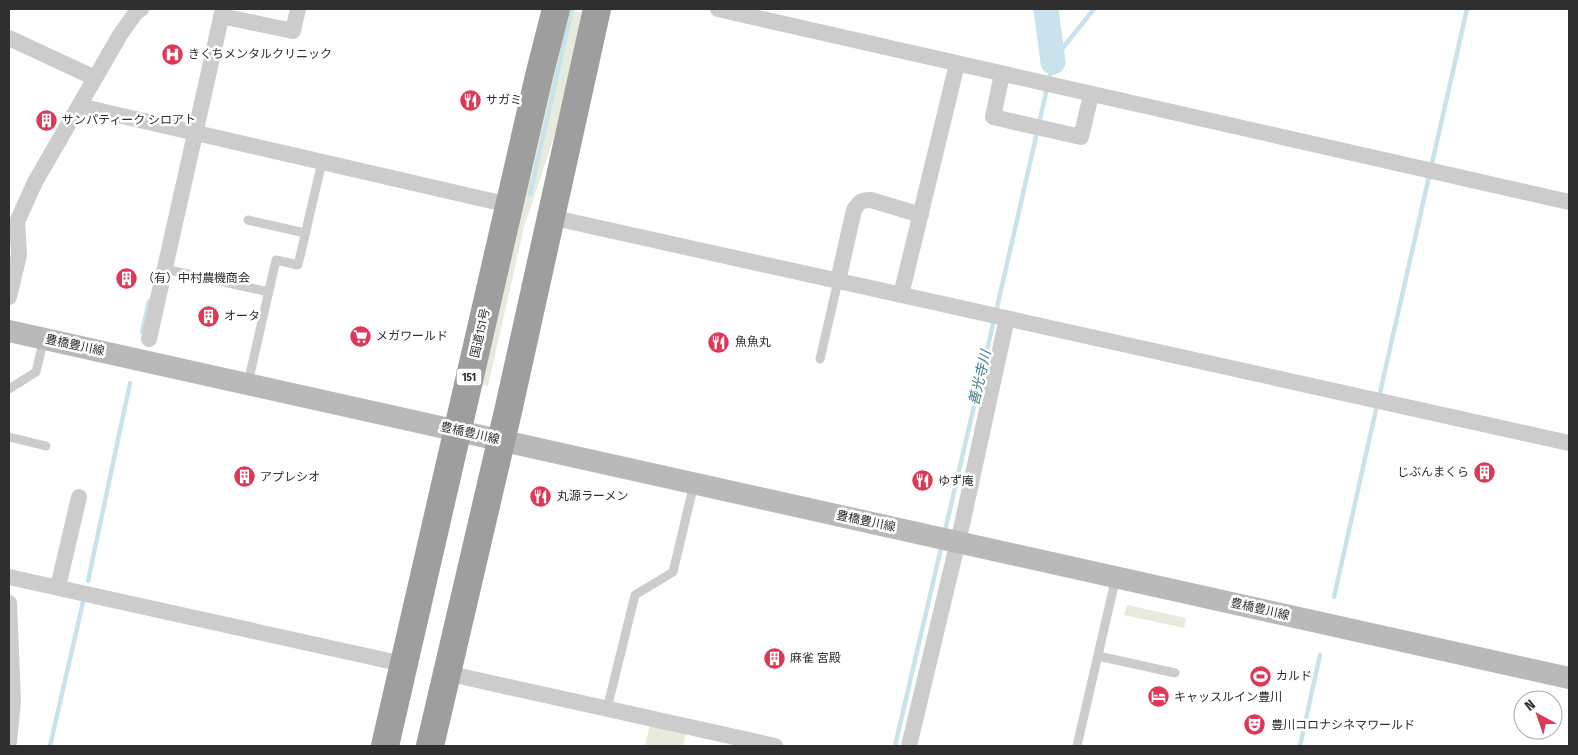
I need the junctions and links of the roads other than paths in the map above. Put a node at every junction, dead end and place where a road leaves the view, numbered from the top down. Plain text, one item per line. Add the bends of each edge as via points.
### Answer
1 (141, 9) edge
2 (298, 9) edge
3 (556, 9) edge
4 (597, 9) edge
5 (718, 9) edge
6 (222, 12) edge
7 (9, 38) edge
8 (957, 64) junction
9 (1002, 74) junction
10 (95, 78) junction
11 (1091, 95) junction
12 (78, 106) junction
13 (195, 133) junction
14 (322, 162) junction
15 (1569, 202) edge
16 (509, 205) junction
17 (920, 215) junction
18 (550, 217) junction
19 (248, 220) dead end
20 (305, 233) junction
21 (14, 253) edge
22 (165, 268) junction
23 (838, 282) junction
24 (269, 292) junction
25 (901, 295) junction
26 (9, 296) edge
27 (997, 316) junction
28 (9, 331) edge
29 (44, 338) junction
30 (149, 339) dead end
31 (820, 359) dead end
32 (248, 383) junction
33 (9, 389) edge
34 (457, 430) junction
35 (9, 437) edge
36 (501, 439) junction
37 (1569, 443) edge
38 (46, 446) dead end
39 (694, 483) junction
40 (79, 497) dead end
41 (946, 539) junction
42 (1116, 576) junction
43 (9, 577) edge
44 (58, 587) junction
45 (9, 603) edge
46 (1098, 656) junction
47 (404, 664) junction
48 (446, 673) junction
49 (1175, 673) dead end
50 (1569, 678) edge
51 (607, 709) junction
52 (381, 741) edge
53 (9, 742) edge
54 (430, 746) edge
55 (774, 746) edge
56 (908, 746) edge
57 (1077, 746) edge

1 - 10 street via 120,35
2 - 6 street via 292,31
3 - 16 highway, 国道151号 / 151
4 - 18 highway
5 - 8 street
6 - 13 street
7 - 10 street
8 - 9 street
8 - 17 street
9 - 11 street
9 - 11 street via 993,117 1002,120 1081,136
10 - 12 street
11 - 15 street
12 - 13 street
12 - 21 street via 35,182 17,222
13 - 14 street
13 - 22 street
14 - 16 street
14 - 20 lane
16 - 34 highway, 国道151号 / 151
17 - 23 street via 871,200 858,203
17 - 25 street
18 - 23 street
18 - 36 highway
19 - 20 lane
20 - 24 lane via 298,266 276,260
21 - 26 street
22 - 24 lane
22 - 30 street
23 - 25 street
23 - 31 lane
24 - 32 lane
25 - 27 street
27 - 37 street
27 - 41 street
28 - 29 main road, 豊橋豊川線
29 - 32 main road, 豊橋豊川線
29 - 33 lane via 36,372
32 - 34 main road, 豊橋豊川線
34 - 36 main road, 豊橋豊川線
34 - 47 highway, 国道151号 / 151
35 - 38 lane
36 - 39 main road, 豊橋豊川線
36 - 48 highway
39 - 41 main road, 豊橋豊川線
39 - 51 lane via 673,572 635,595
40 - 44 street
41 - 42 main road, 豊橋豊川線
41 - 56 street
42 - 46 lane
42 - 50 main road, 豊橋豊川線
43 - 44 street
44 - 47 street
45 - 53 street via 13,701
46 - 49 lane
46 - 57 lane
47 - 52 highway, 国道151号 / 151
48 - 51 street
48 - 54 highway
51 - 55 street

